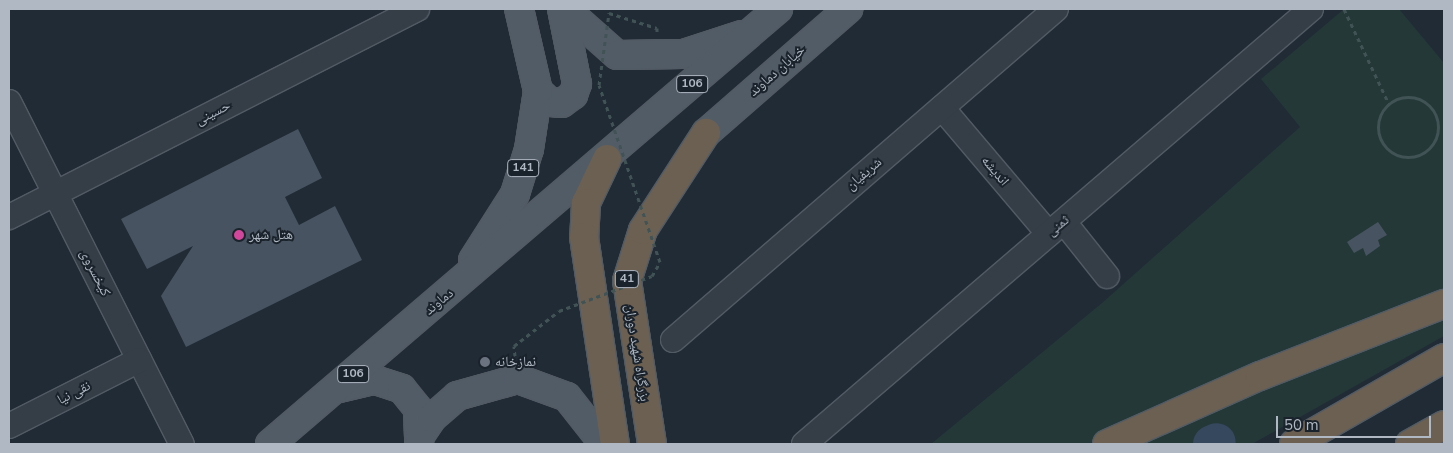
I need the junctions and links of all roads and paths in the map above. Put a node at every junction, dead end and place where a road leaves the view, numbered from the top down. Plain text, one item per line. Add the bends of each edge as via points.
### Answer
1 (417, 9) edge
2 (519, 9) edge
3 (563, 9) edge
4 (778, 9) edge
5 (848, 9) edge
6 (1056, 9) edge
7 (1311, 9) edge
8 (1344, 9) edge
9 (658, 28) dead end
10 (750, 33) junction
11 (538, 90) junction
12 (9, 102) edge
13 (1389, 104) junction
14 (942, 108) junction
15 (706, 133) joint
16 (607, 159) junction
17 (55, 194) junction
18 (9, 217) edge
19 (1056, 228) junction
20 (1107, 276) dead end
21 (1444, 304) edge
22 (436, 305) junction
23 (673, 340) dead end
24 (514, 346) dead end
25 (1444, 358) edge
26 (139, 360) junction
27 (336, 389) junction
28 (9, 426) edge
29 (1444, 426) edge
30 (420, 440) edge
31 (182, 444) edge
32 (270, 444) edge
33 (604, 444) edge
34 (615, 444) edge
35 (652, 444) edge
36 (804, 444) edge
37 (1107, 444) edge
38 (1294, 444) edge
39 (1410, 444) edge

1 - 17 street, حسینی
2 - 11 main road, 141
3 - 10 main road via 617,55 683,54
3 - 11 main road via 577,84 573,95 562,103 550,102
4 - 10 main road, 106
5 - 15 main road, خیابان دماوند
6 - 14 street, شریفیان
7 - 19 street, ثمنی
8 - 13 path
9 - 24 path, bridge via 609,13 599,85 660,262 652,276 559,311
10 - 16 main road, 106
11 - 22 main road, 141 via 529,149 515,194 485,246
12 - 17 street, کیخسروی
13 - 13 path via 1378,125 1382,143 1406,158 1425,152 1438,125 1430,106 1412,98
14 - 19 street, اندیشه
14 - 23 street, شریفیان
15 - 35 highway, بزرگراه شهید دوران / 41 via 643,230 627,281
16 - 22 main road, دماوند / 106
16 - 34 highway via 591,188 584,237
17 - 18 street, حسینی
17 - 26 street, کیخسروی
19 - 20 street, اندیشه
19 - 36 street, ثمنی
21 - 37 highway via 1260,376
22 - 27 main road, دماوند / 106
25 - 38 highway
26 - 28 street, نقی نیا
26 - 31 street, کیخسروی
27 - 30 main road via 375,380 402,389 418,409
27 - 32 main road, دماوند / 106
29 - 39 highway
30 - 33 main road via 432,418 457,396 518,379 567,397

